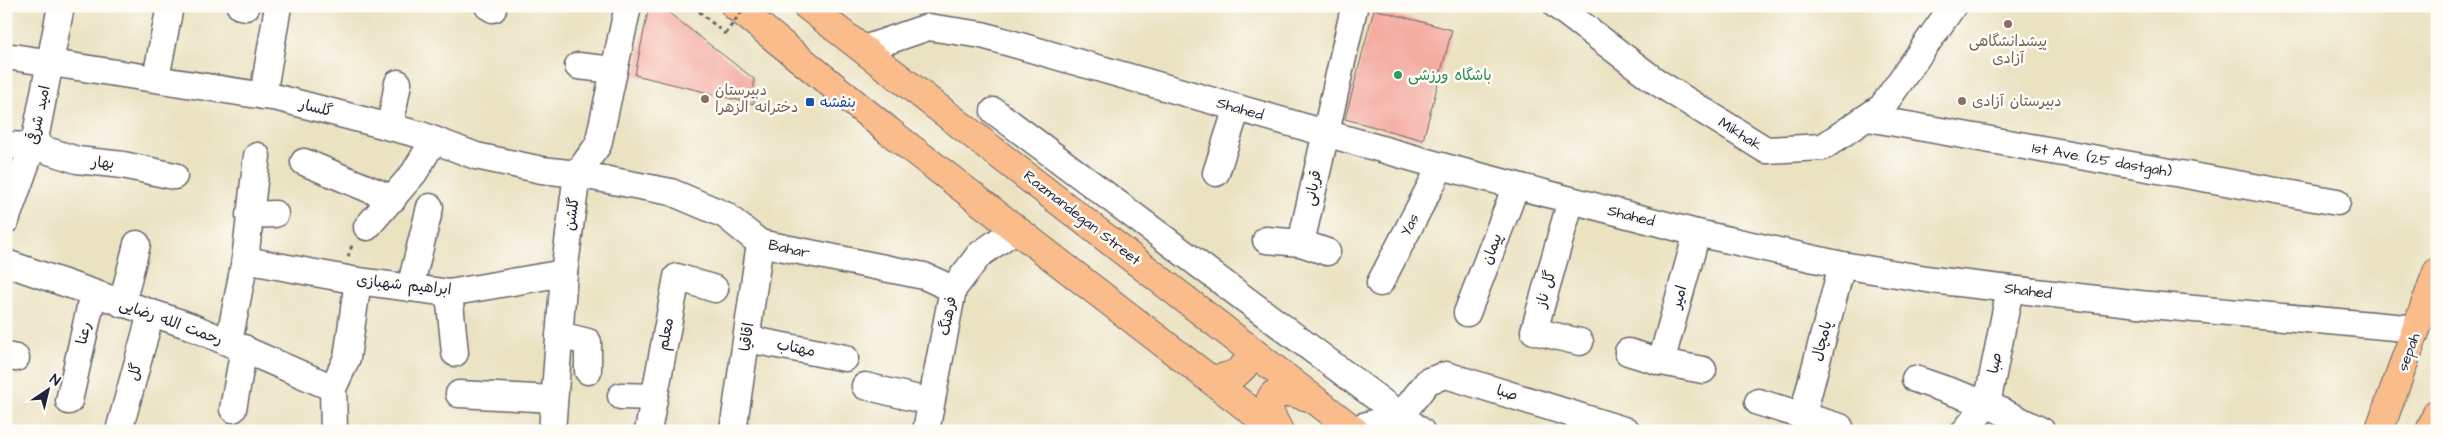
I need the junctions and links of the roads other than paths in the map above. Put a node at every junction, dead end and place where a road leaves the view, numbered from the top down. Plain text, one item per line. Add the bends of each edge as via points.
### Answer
1 (61, 6) edge
2 (170, 6) edge
3 (278, 6) edge
4 (628, 6) edge
5 (735, 6) edge
6 (807, 6) edge
7 (1557, 6) edge
8 (1354, 8) dead end
9 (1942, 10) edge
10 (864, 49) junction
11 (6, 56) edge
12 (50, 63) junction
13 (578, 66) dead end
14 (614, 70) junction
15 (156, 78) junction
16 (398, 82) dead end
17 (263, 96) junction
18 (1237, 108) junction
19 (994, 111) dead end
20 (1868, 118) junction
21 (390, 127) junction
22 (1324, 133) junction
23 (434, 140) junction
24 (6, 145) edge
25 (32, 146) junction
26 (257, 156) dead end
27 (304, 162) dead end
28 (1440, 166) junction
29 (1216, 173) dead end
30 (578, 174) junction
31 (174, 176) dead end
32 (1516, 186) junction
33 (393, 199) junction
34 (1571, 200) junction
35 (2337, 202) dead end
36 (430, 208) dead end
37 (6, 220) edge
38 (367, 227) road end
39 (1016, 229) junction
40 (1697, 233) junction
41 (1266, 240) dead end
42 (760, 243) junction
43 (1301, 243) junction
44 (137, 244) dead end
45 (1327, 252) dead end
46 (245, 260) junction
47 (6, 263) edge
48 (1842, 265) junction
49 (2437, 272) edge
50 (564, 273) junction
51 (350, 280) junction
52 (1380, 283) dead end
53 (410, 288) junction
54 (715, 289) dead end
55 (953, 289) junction
56 (2010, 289) junction
57 (448, 293) junction
58 (93, 294) junction
59 (122, 304) junction
60 (151, 313) junction
61 (1467, 313) dead end
62 (2417, 329) junction
63 (559, 335) junction
64 (747, 339) junction
65 (1580, 342) dead end
66 (236, 345) junction
67 (1245, 345) junction
68 (1628, 352) dead end
69 (455, 353) dead end
70 (845, 358) dead end
71 (1661, 362) junction
72 (1703, 370) dead end
73 (588, 371) dead end
74 (1210, 378) junction
75 (1915, 379) dead end
76 (865, 386) dead end
77 (333, 388) junction
78 (459, 394) dead end
79 (621, 396) dead end
80 (654, 396) junction
81 (1313, 398) junction
82 (554, 399) junction
83 (69, 401) dead end
84 (931, 402) junction
85 (1758, 402) dead end
86 (1987, 404) junction
87 (233, 409) dead end
88 (2437, 413) edge
89 (1802, 418) junction
90 (1408, 426) edge
91 (1840, 427) dead end
92 (1355, 430) edge
93 (119, 431) edge
94 (334, 431) edge
95 (552, 431) edge
96 (648, 431) edge
97 (732, 431) edge
98 (926, 431) edge
99 (1278, 431) edge
100 (1628, 431) edge
101 (1964, 431) edge
102 (2042, 431) edge
103 (2379, 431) edge
104 (2430, 431) edge

1 - 12 street, امید شرقی
2 - 15 street
3 - 17 street
4 - 14 street, گلشن
5 - 39 main road
6 - 10 main road, Razmandegan Street
7 - 20 street, Mikhak via 1657,82 1766,150 1823,147
8 - 22 street, قربانی
9 - 20 street, Mikhak via 1882,107
10 - 18 street, Shahed via 928,27 982,35
10 - 67 main road, Razmandegan Street
11 - 12 street, گلسار
12 - 15 street, گلسار
12 - 25 street, امید شرقی
13 - 14 street
14 - 30 street, گلشن via 598,145
15 - 17 street, گلسار
16 - 21 street
17 - 21 street, گلسار
18 - 22 street, Shahed
18 - 29 street
19 - 90 street
20 - 35 street, 1st Ave. (25 dastgah)
21 - 23 street, گلسار
22 - 28 street, Shahed
22 - 43 street, قربانی
23 - 30 street, گلسار via 476,156
23 - 33 street
24 - 25 street, بهار
25 - 31 street, بهار via 77,160 123,165
25 - 37 street, امید شرقی
26 - 46 street via 262,214
27 - 33 street
28 - 32 street, Shahed
28 - 52 street, Yas
30 - 42 street, Bahar via 670,192 725,214
30 - 50 street, گلشن
32 - 34 street, Shahed
32 - 61 street, پیمان
33 - 38 street
34 - 40 street, Shahed
34 - 65 street, گل ناز via 1534,331
36 - 53 street
39 - 55 street, فرهنگ via 979,254
39 - 74 main road
40 - 48 street, Shahed
40 - 71 street, امیر
41 - 43 street
42 - 55 street, Bahar via 924,276
42 - 64 street, اقاقیا
43 - 45 street
44 - 59 street
46 - 51 street, ابراهیم شهبازی
46 - 66 street
47 - 58 street, رحمت الله رضایی
48 - 56 street, Shahed
48 - 89 street, پامچال
49 - 62 main road, sepah
50 - 57 street, ابراهیم شهبازی
50 - 63 street, گلشن
51 - 53 street, ابراهیم شهبازی
51 - 77 street via 347,358
53 - 57 street, ابراهیم شهبازی
54 - 80 street, معلم via 677,277
55 - 84 street, فرهنگ
56 - 62 street, Shahed
56 - 86 street, صبا
57 - 69 street
58 - 59 street, رحمت الله رضایی
58 - 83 street, رعنا
59 - 60 street, رحمت الله رضایی
60 - 66 street, رحمت الله رضایی
60 - 93 street, گل
62 - 103 main road, sepah
63 - 73 street via 588,342
63 - 82 street, گلشن
64 - 70 street, مهتاب
64 - 97 street, اقاقیا
66 - 77 street, رحمت الله رضایی
66 - 87 street
67 - 74 main road via 1251,355 1238,374
67 - 81 main road, Razmandegan Street
68 - 71 street
71 - 72 street
74 - 99 main road
75 - 86 street
76 - 84 street
77 - 94 street
78 - 82 street
79 - 80 street
80 - 96 street, معلم
81 - 92 main road, Razmandegan Street
81 - 99 main road via 1290,392 1273,395 1268,402 1268,410
82 - 95 street, گلشن
84 - 98 street, فرهنگ
85 - 89 street
86 - 101 street, صبا
86 - 102 street
88 - 104 main road
89 - 91 street
90 - 92 street
90 - 100 street, صبا via 1428,380 1446,375

